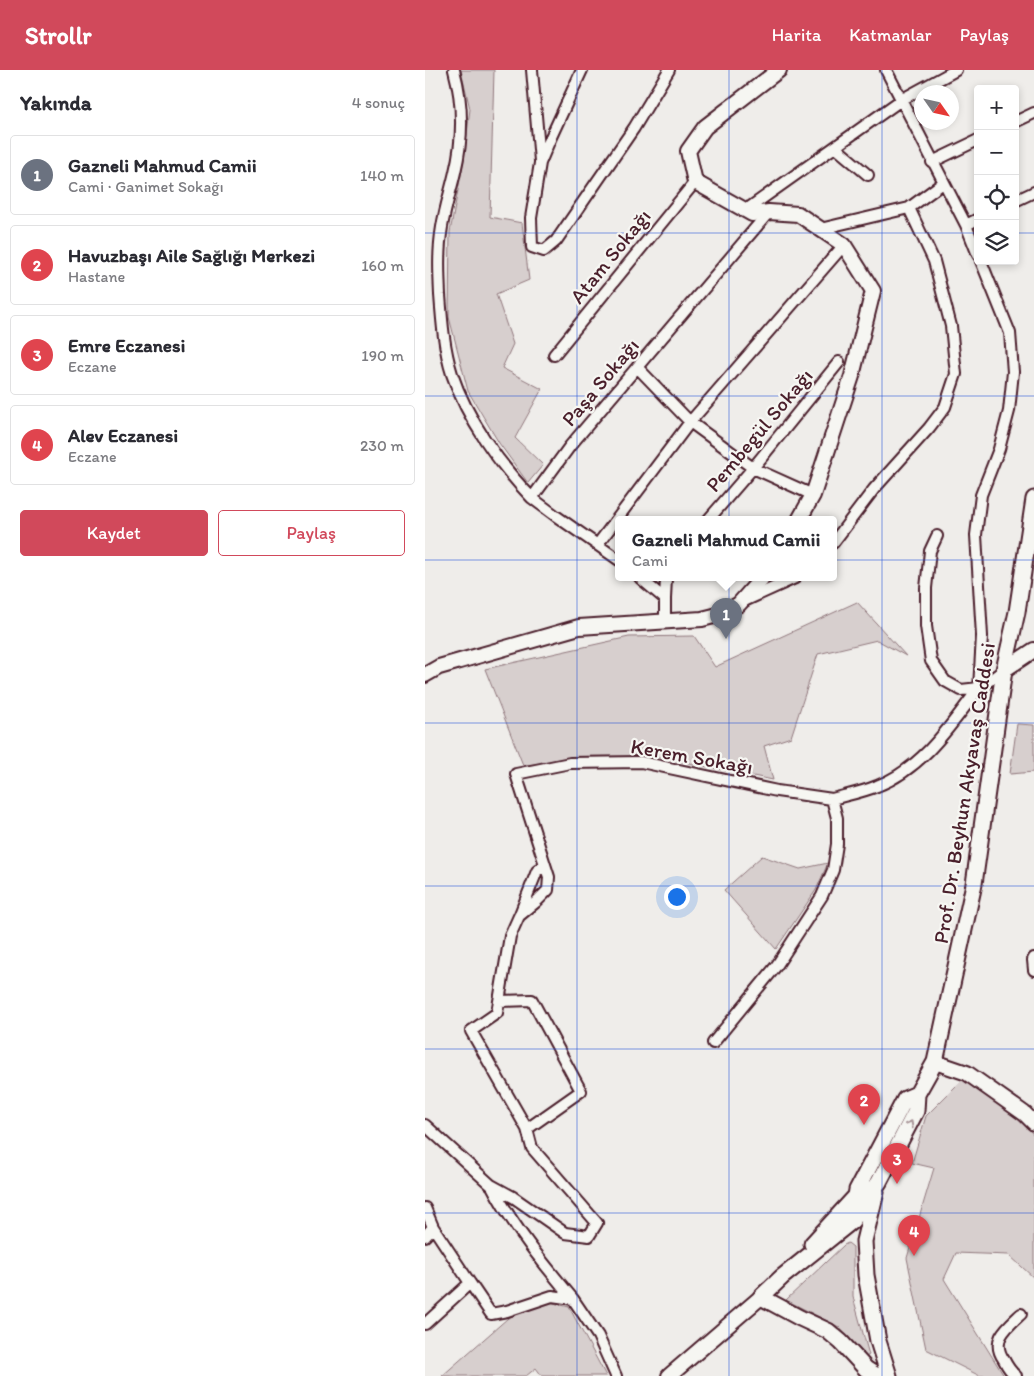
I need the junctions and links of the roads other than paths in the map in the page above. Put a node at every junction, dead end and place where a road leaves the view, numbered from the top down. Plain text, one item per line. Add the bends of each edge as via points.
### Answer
1 (454, 70) edge
2 (532, 70) edge
3 (582, 70) edge
4 (669, 70) edge
5 (779, 70) edge
6 (886, 70) edge
7 (956, 70) edge
8 (901, 100) junction
9 (1034, 113) edge
10 (1019, 120) edge
11 (974, 142) edge
12 (835, 147) junction
13 (932, 162) junction
14 (540, 163) junction
15 (868, 176) dead end
16 (695, 182) junction
17 (943, 184) junction
18 (1034, 192) edge
19 (1019, 199) edge
20 (909, 208) junction
21 (746, 210) junction
22 (769, 212) junction
23 (974, 222) edge
24 (966, 226) junction
25 (820, 229) junction
26 (844, 245) junction
27 (974, 245) edge
28 (983, 265) edge
29 (554, 355) dead end
30 (839, 362) dead end
31 (637, 367) junction
32 (690, 422) junction
33 (753, 468) junction
34 (813, 495) junction
35 (532, 498) junction
36 (1034, 499) edge
37 (619, 516) edge
38 (711, 516) edge
39 (801, 516) edge
40 (615, 521) edge
41 (937, 536) dead end
42 (837, 538) edge
43 (598, 544) junction
44 (615, 557) edge
45 (644, 581) edge
46 (666, 581) edge
47 (760, 581) edge
48 (789, 581) edge
49 (665, 599) junction
50 (739, 604) junction
51 (665, 622) junction
52 (1034, 650) edge
53 (1004, 670) junction
54 (425, 675) edge
55 (979, 688) junction
56 (832, 799) junction
57 (545, 865) junction
58 (519, 916) junction
59 (1034, 958) edge
60 (1034, 970) edge
61 (499, 1001) junction
62 (713, 1043) dead end
63 (935, 1062) junction
64 (1034, 1123) edge
65 (425, 1125) edge
66 (527, 1129) junction
67 (872, 1179) junction
68 (491, 1185) junction
69 (856, 1196) junction
70 (425, 1208) edge
71 (852, 1221) junction
72 (433, 1228) junction
73 (425, 1236) edge
74 (864, 1241) junction
75 (782, 1277) junction
76 (470, 1283) junction
77 (761, 1297) junction
78 (573, 1299) junction
79 (1021, 1314) dead end
80 (425, 1324) edge
81 (616, 1376) edge
82 (669, 1376) edge
83 (877, 1376) edge
84 (889, 1376) edge
85 (1016, 1376) edge

1 - 35 street via 460,97 460,147 439,250 441,316 446,349 452,374 475,422 496,456
2 - 14 street
3 - 14 street
4 - 14 street via 634,128 556,241 544,251 532,247 531,218
5 - 16 street via 705,127 688,151
6 - 8 street
7 - 8 street
8 - 12 street
8 - 13 street
9 - 10 street
11 - 13 street
12 - 15 street
12 - 21 street
13 - 17 street
16 - 21 street
16 - 29 street, Atam Sokağı
17 - 20 street
17 - 24 street
18 - 19 street
20 - 25 street
20 - 42 street via 934,261 951,326 956,374 945,407 874,489
21 - 22 street via 752,214
22 - 25 street via 798,214
22 - 31 street, Paşa Sokağı
23 - 24 street
24 - 27 street
25 - 26 street
26 - 32 street
26 - 34 street via 873,291 852,376
28 - 55 street via 1010,333 1013,372 1009,411 999,449 981,495 976,534 982,636
30 - 33 street, Pembegül Sokağı
31 - 32 street
31 - 35 street, Paşa Sokağı via 570,446
32 - 33 street
32 - 37 street
33 - 34 street
33 - 38 street, Pembegül Sokağı
34 - 39 street
35 - 43 street
36 - 53 main road, Prof. Dr. Beyhun Akyavaş Caddesi via 1017,612
40 - 43 street
41 - 55 street via 930,551 926,588 926,626 931,661 945,681 961,690
43 - 44 street
45 - 49 street
46 - 49 street
47 - 50 street
48 - 50 street
49 - 51 street
50 - 51 street via 722,614 702,619
51 - 54 street via 579,627 439,667
52 - 53 street
53 - 55 street, Kerem Sokağı
53 - 63 main road, Prof. Dr. Beyhun Akyavaş Caddesi via 974,884
55 - 56 street, Kerem Sokağı via 925,755 899,775 877,786
56 - 57 street, Kerem Sokağı via 777,791 641,762 570,764 515,774
56 - 62 street via 837,818 837,844 833,870 822,896 777,965
57 - 58 street via 537,871
57 - 58 street via 549,877 547,890
58 - 61 street via 510,936
59 - 60 street
61 - 66 street via 497,1013 471,1031
61 - 66 street via 532,1000 581,1091
63 - 64 street via 967,1073
63 - 67 main road, Prof. Dr. Beyhun Akyavaş Caddesi via 917,1094 905,1099
65 - 68 street
66 - 68 street via 532,1148 597,1223 589,1236 565,1233
67 - 69 main road via 857,1190
67 - 71 main road
67 - 74 main road
68 - 78 street via 527,1241
69 - 71 main road
69 - 75 main road
70 - 72 street
71 - 74 main road
71 - 75 main road
72 - 73 street
72 - 76 street
74 - 84 main road via 878,1341
75 - 77 main road
76 - 78 street via 491,1314 552,1296
76 - 80 street
77 - 82 street
77 - 83 main road via 828,1331
78 - 81 street via 598,1336
79 - 85 street via 1004,1329 998,1345 998,1352

